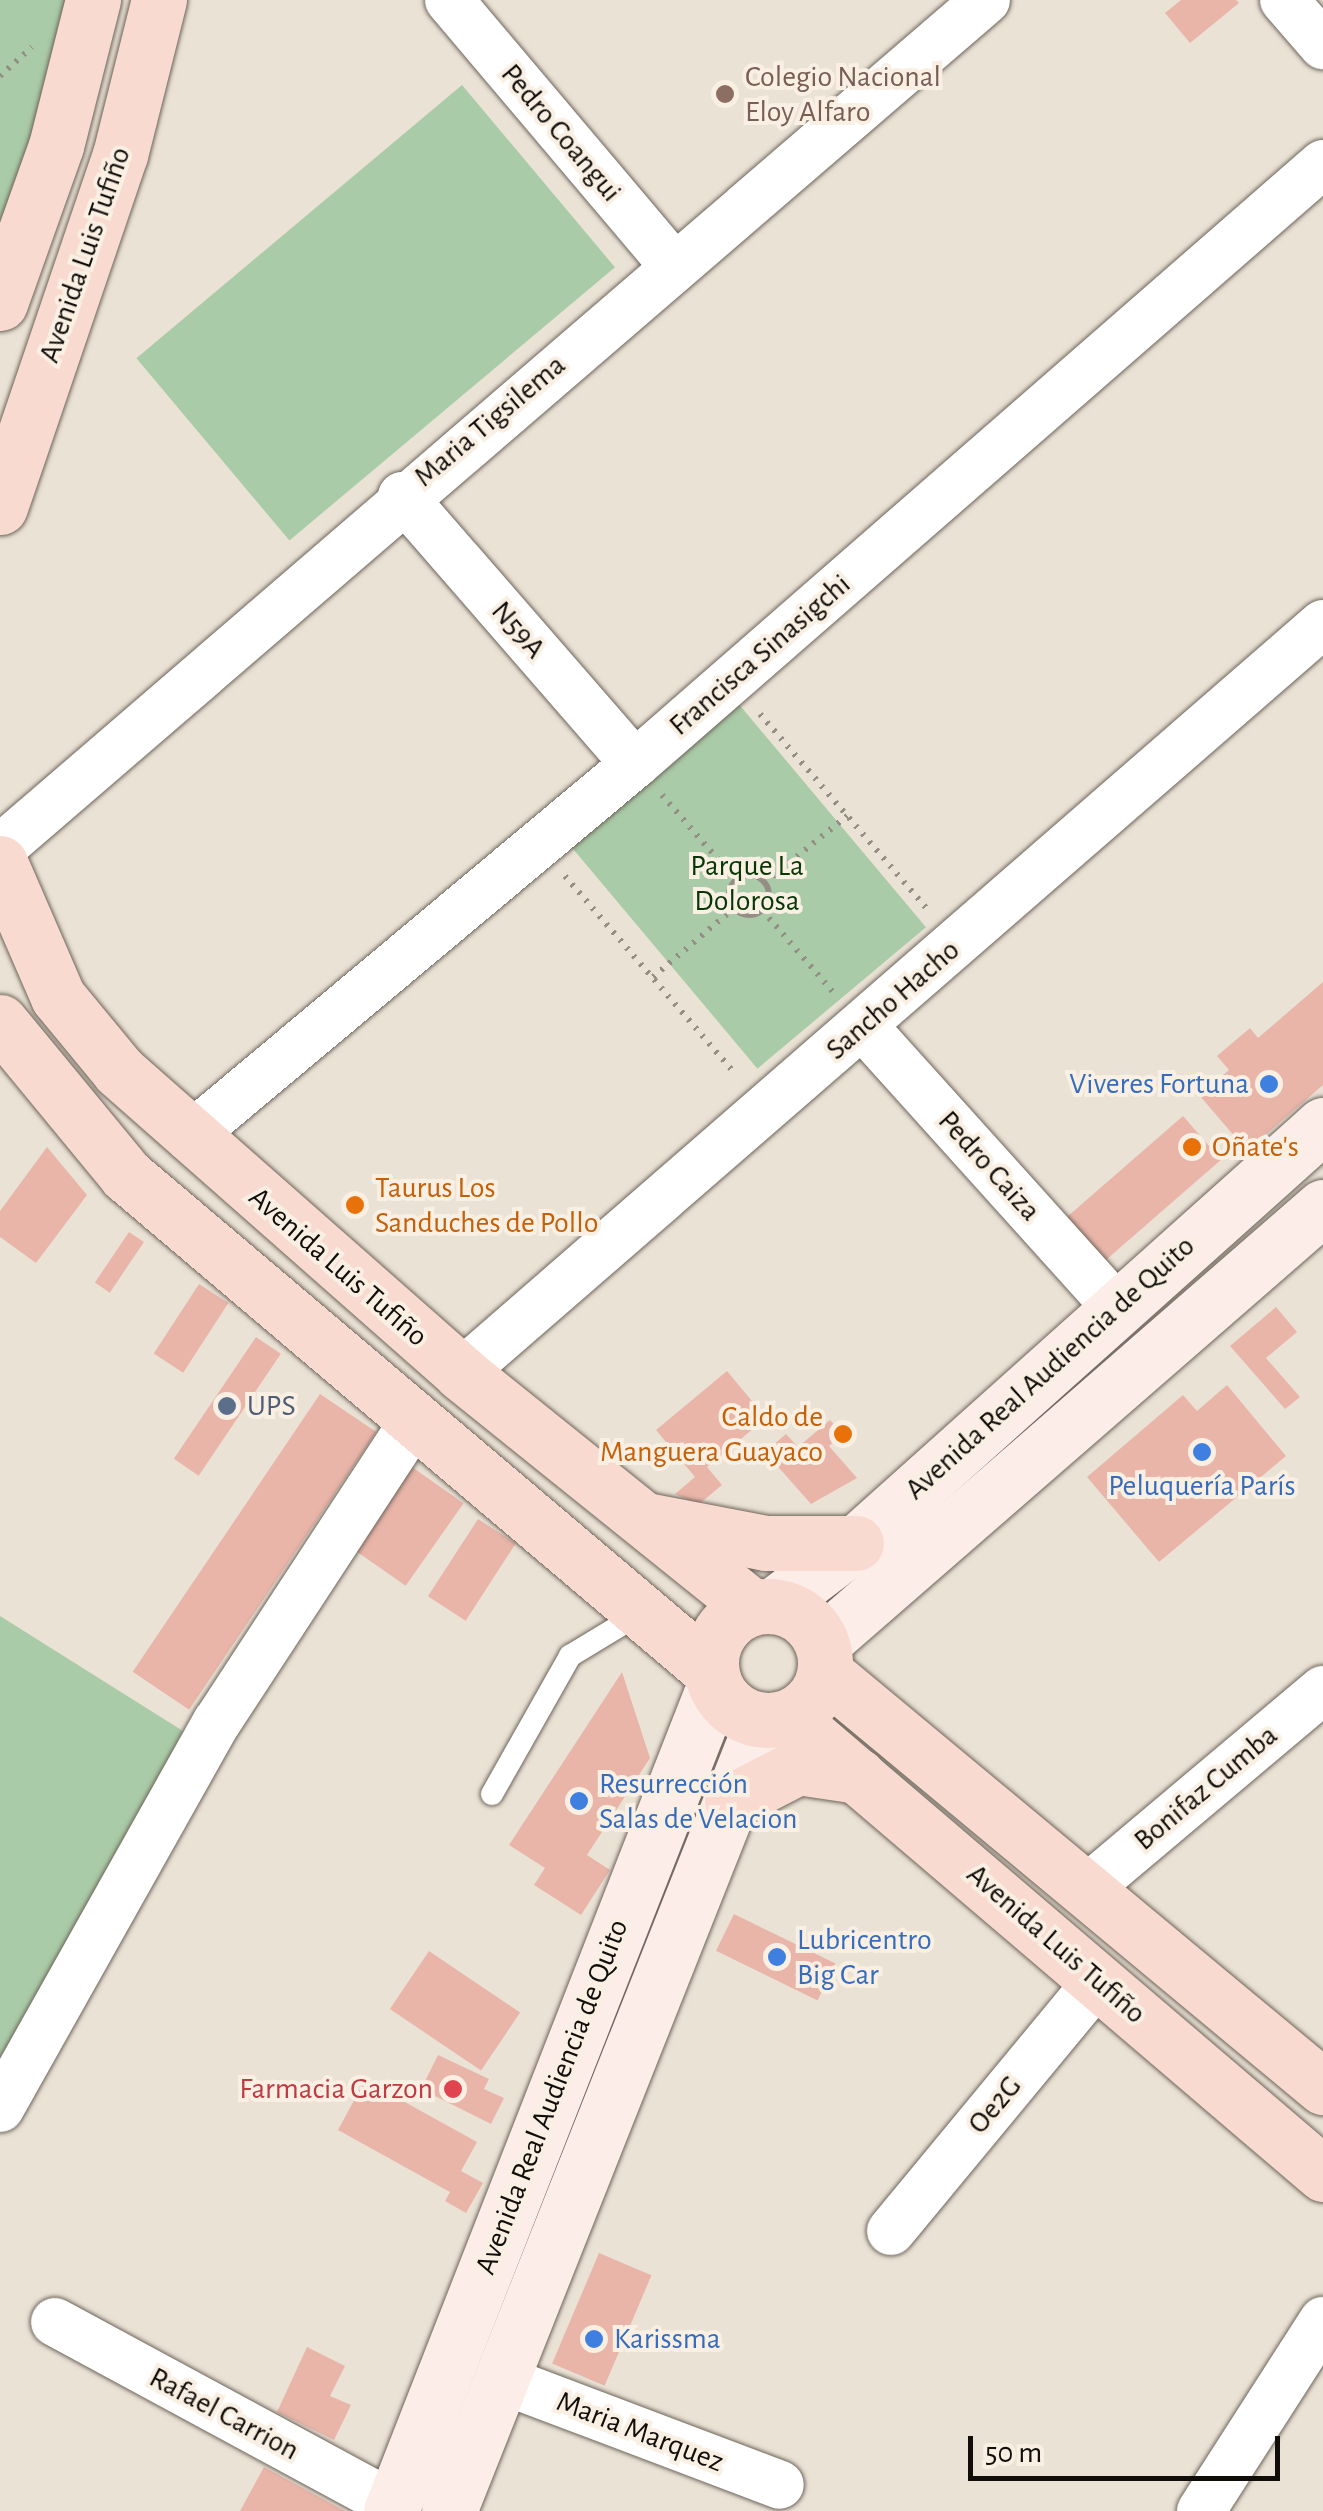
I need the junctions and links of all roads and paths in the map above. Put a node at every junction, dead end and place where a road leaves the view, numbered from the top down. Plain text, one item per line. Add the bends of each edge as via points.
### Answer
1 (93, 0) edge
2 (159, 0) edge
3 (449, 0) edge
4 (986, 0) edge
5 (1284, 0) edge
6 (1323, 45) edge
7 (1323, 164) edge
8 (44, 178) junction
9 (103, 201) junction
10 (673, 265) junction
11 (0, 303) edge
12 (402, 496) junction
13 (0, 507) edge
14 (1323, 624) edge
15 (730, 680) junction
16 (635, 764) junction
17 (847, 816) junction
18 (537, 845) junction
19 (0, 849) edge
20 (0, 862) edge
21 (736, 880) junction
22 (764, 882) junction
23 (734, 908) junction
24 (762, 910) junction
25 (958, 944) junction
26 (654, 977) junction
27 (0, 1022) edge
28 (864, 1026) junction
29 (766, 1110) junction
30 (1323, 1124) edge
31 (188, 1136) junction
32 (1323, 1207) edge
33 (315, 1248) junction
34 (272, 1299) junction
35 (1115, 1306) junction
36 (460, 1372) junction
37 (416, 1418) junction
38 (634, 1516) junction
39 (856, 1543) junction
40 (762, 1606) junction
41 (646, 1609) junction
42 (823, 1658) junction
43 (713, 1678) junction
44 (1323, 1690) edge
45 (776, 1718) junction
46 (858, 1776) junction
47 (492, 1794) dead end
48 (732, 1800) junction
49 (1089, 1887) junction
50 (1098, 1980) junction
51 (1304, 2070) edge
52 (1235, 2098) junction
53 (0, 2108) edge
54 (1323, 2174) edge
55 (891, 2231) dead end
56 (1323, 2321) edge
57 (55, 2322) dead end
58 (500, 2379) junction
59 (780, 2485) dead end
60 (392, 2508) edge
61 (450, 2511) edge
62 (1201, 2511) edge

1 - 8 main road
2 - 9 main road, Avenida Luis Tufiño
3 - 10 street, Pedro Coangui
4 - 10 street, Maria Tigsilema
5 - 6 street
7 - 15 street, Francisca Sinasigchi
8 - 9 main road
8 - 11 main road
9 - 13 main road, Avenida Luis Tufiño
10 - 12 street, Maria Tigsilema
12 - 16 street, N59A
12 - 19 street, Maria Tigsilema
14 - 25 street, Sancho Hacho
15 - 16 street, Francisca Sinasigchi
15 - 17 path
16 - 18 street, Francisca Sinasigchi
16 - 21 path
17 - 22 path
17 - 25 path
18 - 26 path
18 - 31 street, Francisca Sinasigchi
20 - 31 main road, Avenida Luis Tufiño via 58,998
21 - 22 path
21 - 23 path
22 - 24 path
23 - 24 path
23 - 26 path
24 - 28 path
25 - 28 street, Sancho Hacho
26 - 29 path
27 - 34 main road via 126,1175
28 - 29 street, Sancho Hacho
28 - 35 street, Pedro Caiza
29 - 36 street, Sancho Hacho
30 - 35 main road, Avenida Real Audiencia de Quito
31 - 33 main road, Avenida Luis Tufiño
32 - 42 main road, Avenida Real Audiencia de Quito
33 - 34 main road
33 - 36 main road, Avenida Luis Tufiño
34 - 37 main road
35 - 39 main road, Avenida Real Audiencia de Quito
36 - 38 main road, Avenida Luis Tufiño
37 - 41 main road
37 - 53 street via 218,1722
38 - 39 main road via 696,1536
38 - 40 main road, Avenida Luis Tufiño
39 - 40 main road, Avenida Real Audiencia de Quito
40 - 42 main road via 794,1612
40 - 43 main road via 720,1632
41 - 43 main road
41 - 47 lane via 570,1656
42 - 45 main road via 808,1704
42 - 49 main road, Avenida Luis Tufiño
43 - 45 main road via 734,1709
43 - 60 main road, Avenida Real Audiencia de Quito
44 - 49 street, Bonifaz Cumba
45 - 46 main road, Avenida Luis Tufiño
45 - 48 main road, Avenida Real Audiencia de Quito
46 - 48 main road via 798,1767
46 - 50 main road, Avenida Luis Tufiño
48 - 58 main road, Avenida Real Audiencia de Quito
49 - 51 main road, Avenida Luis Tufiño
50 - 52 main road, Avenida Luis Tufiño
50 - 55 street, Oe2G
51 - 52 main road
52 - 54 main road, Avenida Luis Tufiño
56 - 62 street
57 - 60 street, Rafael Carrion
58 - 59 street, Maria Marquez
58 - 61 main road, Avenida Real Audiencia de Quito

